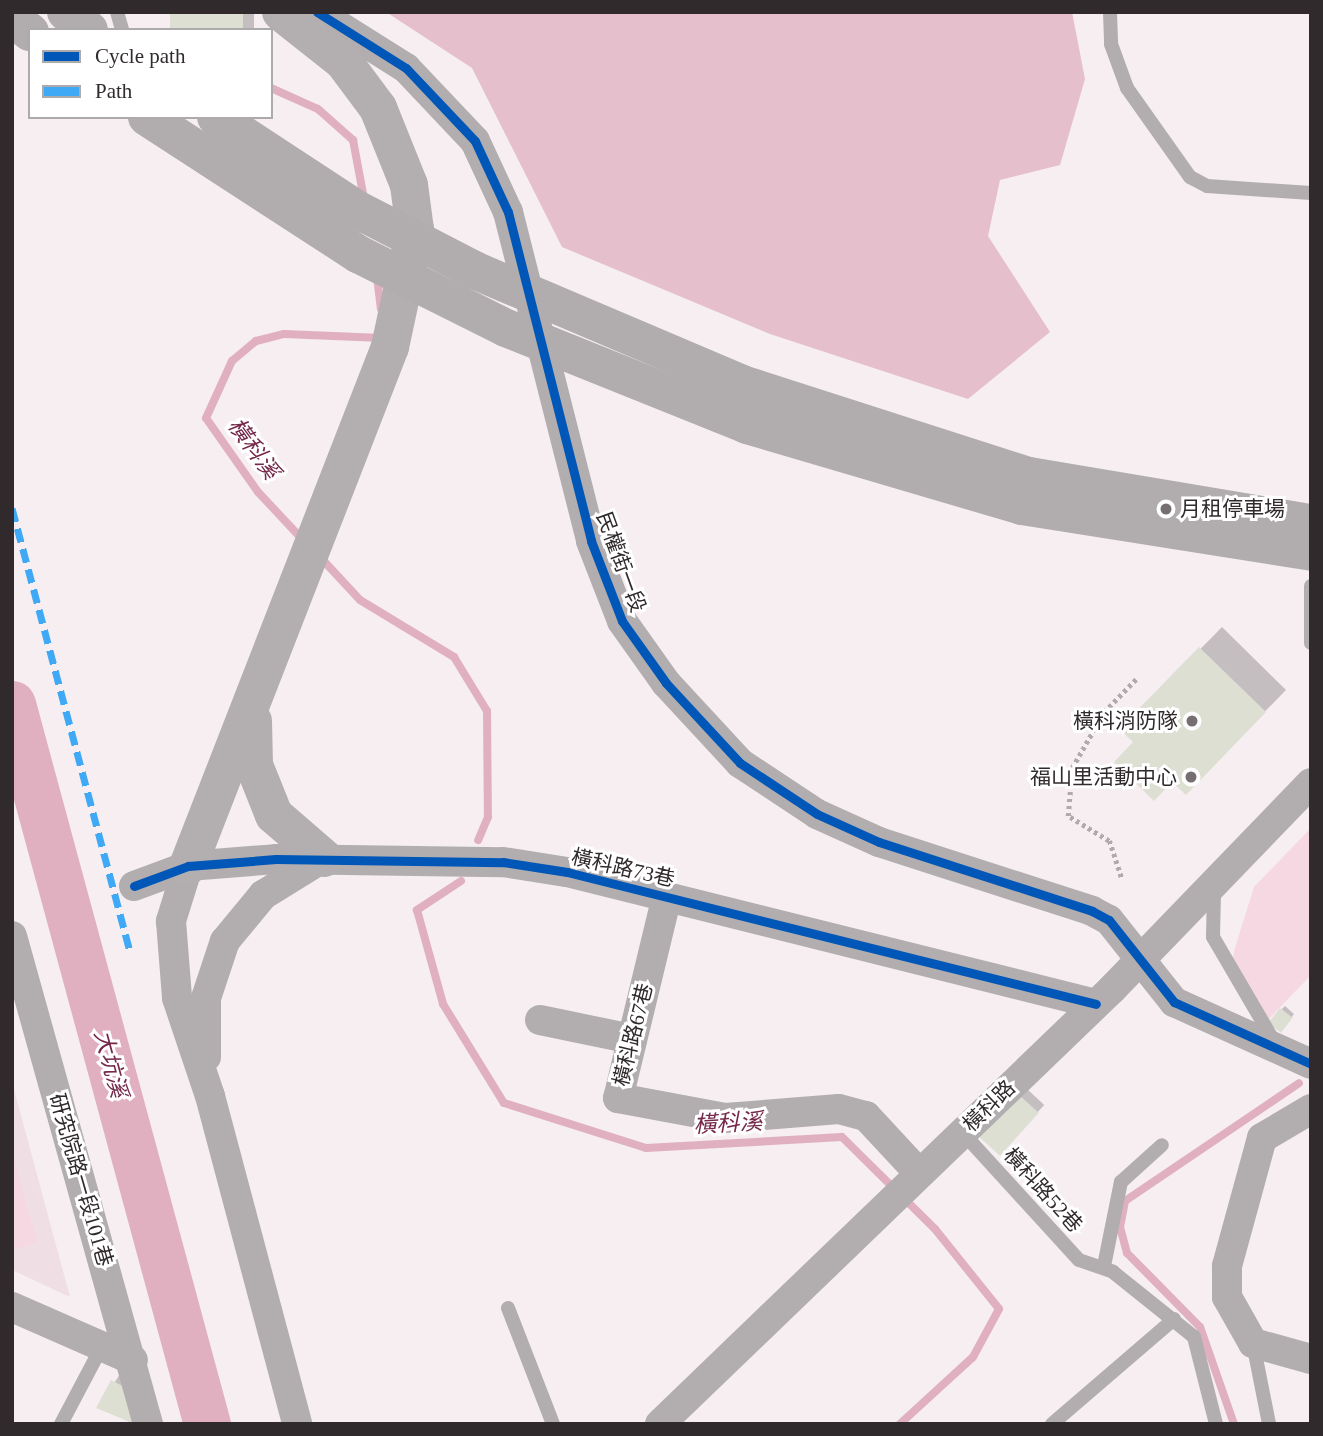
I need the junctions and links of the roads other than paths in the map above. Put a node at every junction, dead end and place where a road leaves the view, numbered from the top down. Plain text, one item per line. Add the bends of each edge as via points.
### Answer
1 (66, 12) edge
2 (281, 12) edge
3 (317, 12) edge
4 (1110, 12) edge
5 (12, 18) edge
6 (86, 28) edge
7 (28, 30) edge
8 (150, 119) edge
9 (219, 119) edge
10 (1311, 193) edge
11 (1311, 523) edge
12 (1311, 552) edge
13 (1311, 586) edge
14 (1311, 643) edge
15 (261, 688) junction
16 (1311, 783) edge
17 (324, 858) junction
18 (188, 866) junction
19 (1219, 878) junction
20 (134, 886) dead end
21 (667, 896) junction
22 (12, 936) edge
23 (1140, 961) junction
24 (1096, 1004) junction
25 (540, 1020) dead end
26 (632, 1039) junction
27 (1279, 1050) junction
28 (1311, 1064) edge
29 (210, 1096) junction
30 (1311, 1109) edge
31 (962, 1132) junction
32 (1162, 1145) dead end
33 (915, 1176) junction
34 (1104, 1266) junction
35 (12, 1307) edge
36 (508, 1308) dead end
37 (1174, 1319) junction
38 (1253, 1343) junction
39 (100, 1350) junction
40 (1311, 1359) edge
41 (133, 1360) junction
42 (675, 1419) edge
43 (61, 1424) edge
44 (148, 1424) edge
45 (297, 1424) edge
46 (553, 1424) edge
47 (1052, 1424) edge
48 (1216, 1424) edge
49 (1269, 1424) edge

1 - 6 highway
2 - 15 highway via 343,61 378,108 409,185 415,230 390,347
3 - 23 street, 民權街一段 via 406,68 475,141 508,212 591,541 622,621 666,683 740,763 817,814 879,842 1092,911 1110,920
4 - 10 lane via 1111,44 1127,88 1190,177 1208,186
5 - 7 highway
8 - 12 highway via 358,254 506,328 747,425 1022,506
9 - 11 highway via 356,209 474,270 742,384 1028,476
13 - 14 lane
15 - 17 highway via 252,742 260,785 294,838
15 - 18 highway
16 - 19 street, 橫科路
17 - 18 street, 橫科路73巷
17 - 21 street, 橫科路73巷 via 503,862
17 - 29 street via 263,895 225,941 206,998
18 - 20 street, 橫科路73巷
18 - 29 street via 176,895 170,946 177,998
19 - 23 street, 橫科路
19 - 27 lane via 1211,901 1213,937
21 - 24 street, 橫科路73巷
21 - 26 street, 橫科路67巷
22 - 41 street, 研究院路一段101巷
23 - 24 street, 橫科路
23 - 27 street, 民權街一段 via 1174,1002
24 - 31 street, 橫科路
25 - 26 street
26 - 33 street, 橫科路67巷 via 618,1098 725,1118 839,1109 866,1116
27 - 28 street, 民權街一段
29 - 45 street
30 - 38 street via 1262,1138 1227,1266 1227,1297
31 - 33 street, 橫科路
31 - 34 lane, 橫科路52巷 via 1079,1260
32 - 34 lane via 1121,1182
33 - 42 street, 橫科路
34 - 37 lane, 橫科路52巷
35 - 39 street
36 - 46 lane
37 - 47 lane
37 - 48 lane, 橫科路52巷 via 1194,1337 1207,1369
38 - 40 street
38 - 49 lane
39 - 41 street
39 - 43 lane
41 - 44 street, 研究院路一段101巷

